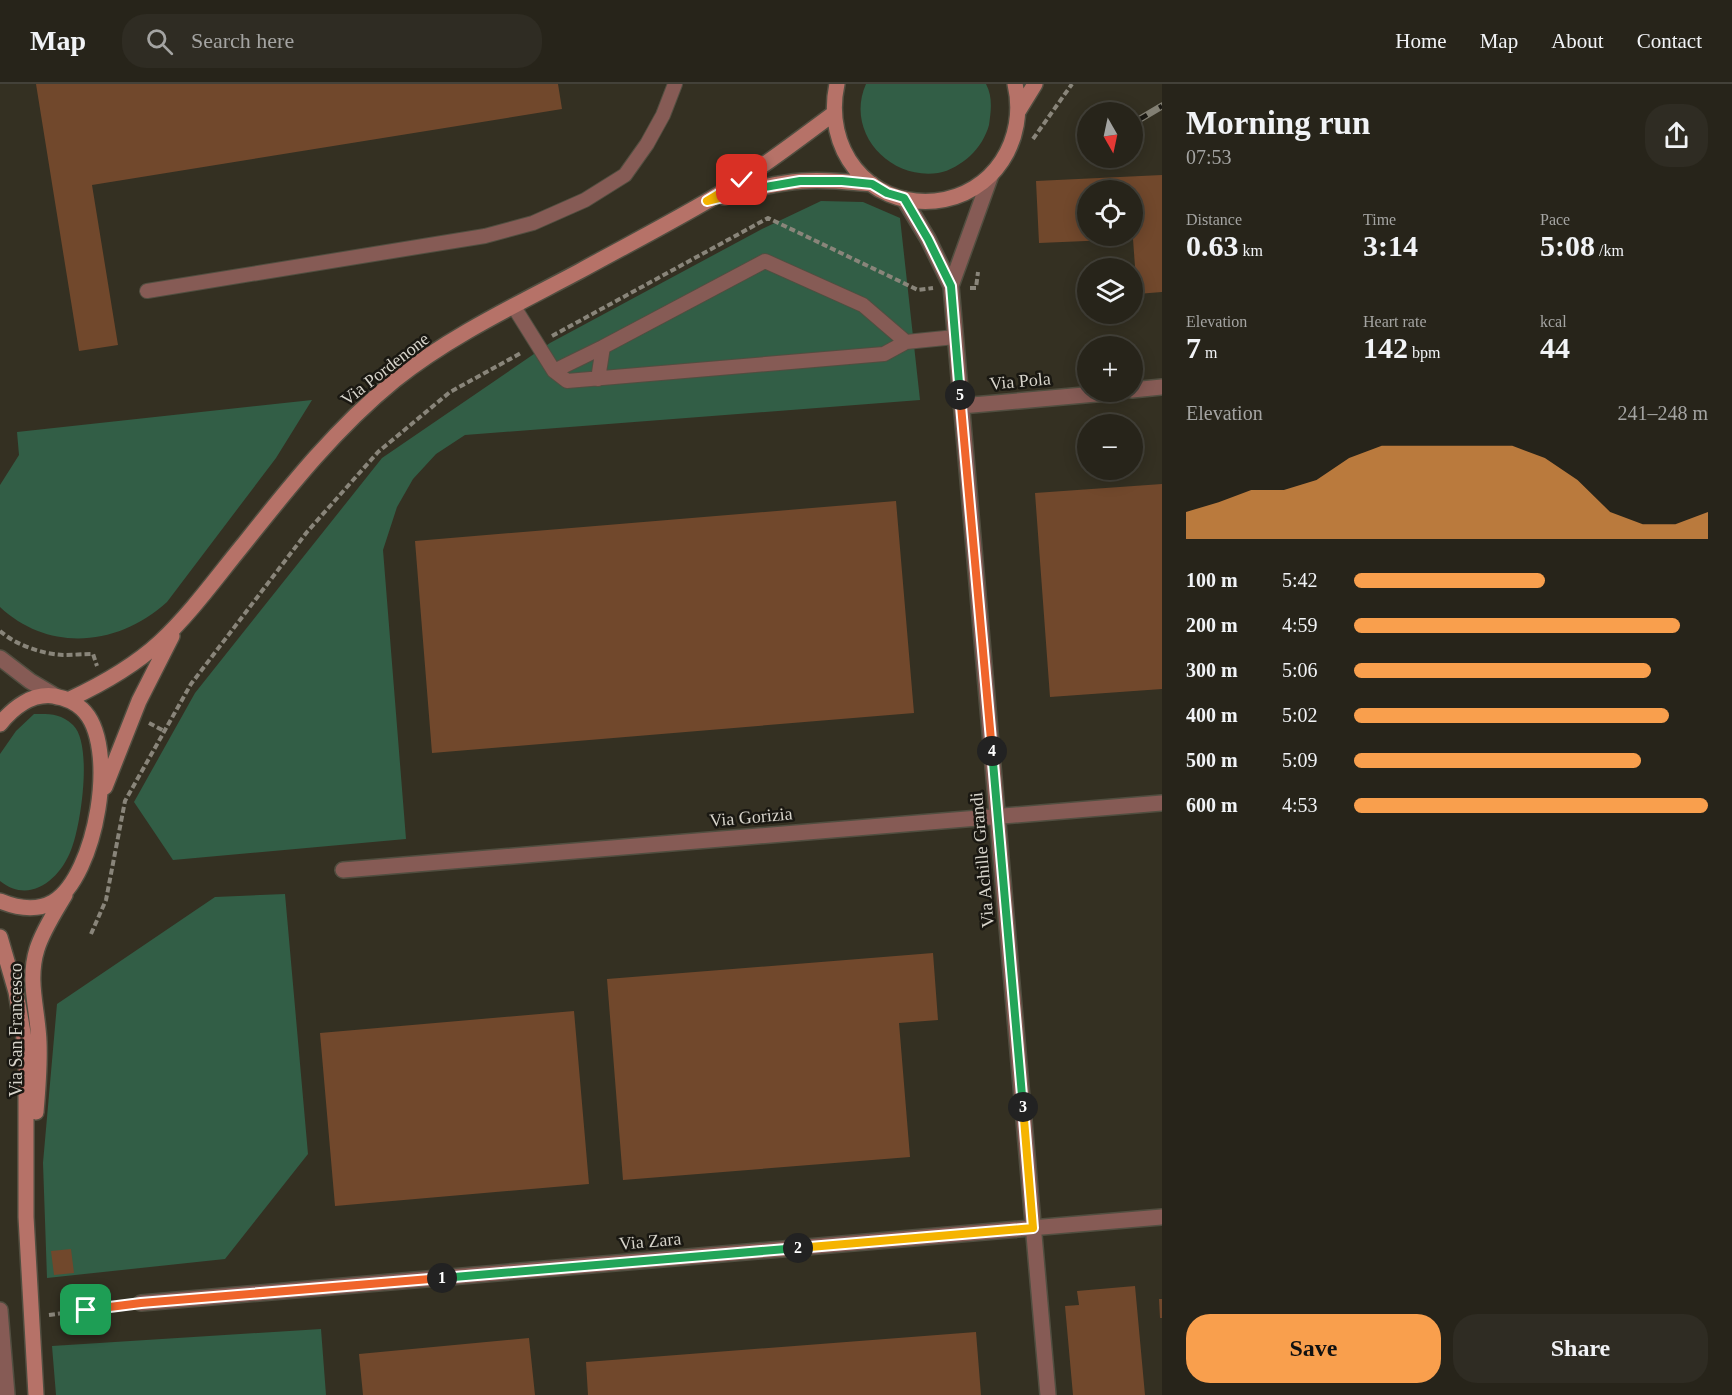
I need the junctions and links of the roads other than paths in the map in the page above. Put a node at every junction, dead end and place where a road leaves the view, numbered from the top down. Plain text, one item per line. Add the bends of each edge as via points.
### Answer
1 (675, 84) edge
2 (837, 84) edge
3 (1015, 84) edge
4 (1035, 84) edge
5 (1019, 110) junction
6 (833, 114) junction
7 (991, 175) junction
8 (872, 184) junction
9 (904, 198) junction
10 (707, 201) junction
11 (951, 286) junction
12 (147, 291) dead end
13 (514, 307) junction
14 (955, 337) junction
15 (906, 342) junction
16 (603, 347) junction
17 (554, 371) junction
18 (597, 379) junction
19 (1162, 387) edge
20 (1143, 389) edge
21 (1077, 396) edge
22 (961, 406) junction
23 (179, 623) junction
24 (0, 658) edge
25 (64, 698) junction
26 (0, 724) edge
27 (1162, 803) edge
28 (99, 804) junction
29 (997, 816) junction
30 (343, 870) dead end
31 (69, 887) junction
32 (0, 902) edge
33 (0, 937) edge
34 (26, 1216) junction
35 (1162, 1218) edge
36 (1033, 1228) junction
37 (141, 1303) road end
38 (0, 1310) edge
39 (7, 1395) edge
40 (36, 1395) edge
41 (1048, 1395) edge

1 - 12 lane via 663,116 625,175 585,200 533,223 484,236
2 - 6 street
3 - 5 street
4 - 5 street
5 - 7 street via 1011,145
6 - 8 street via 844,154
6 - 10 street, Via Pordenone via 765,165
7 - 9 street via 950,198
7 - 11 street
8 - 9 street
8 - 10 street, Via Pordenone via 800,181
9 - 11 street
10 - 13 street, Via Pordenone
11 - 14 street, Via Achille Grandi
13 - 17 lane
13 - 23 street, Via Pordenone via 420,362 374,398 293,481
14 - 15 lane
14 - 22 street, Via Achille Grandi
15 - 16 lane via 862,305 765,261
15 - 18 lane via 884,354
16 - 17 lane
16 - 18 lane
17 - 18 lane via 567,381
19 - 20 street
21 - 22 street, Via Pola
22 - 29 street, Via Achille Grandi
23 - 25 street, Via Pordenone via 110,678
23 - 28 street, Via Pordenone via 137,707
24 - 25 street via 30,681
25 - 26 street, Via Pordenone via 31,699
25 - 28 street via 84,710 93,725 102,767
27 - 29 street, Via Gorizia
28 - 31 street, Via San Francesco via 85,858
29 - 30 street, Via Gorizia
29 - 36 street, Via Achille Grandi
31 - 32 street via 54,901 37,907
31 - 34 street, Via San Francesco via 42,936 32,976 40,1055
33 - 34 street, Via San Francesco via 16,992 26,1050
34 - 40 street, Via San Francesco
35 - 36 street, Via Zara
36 - 37 street, Via Zara
36 - 41 street, Via Achille Grandi
38 - 39 street

